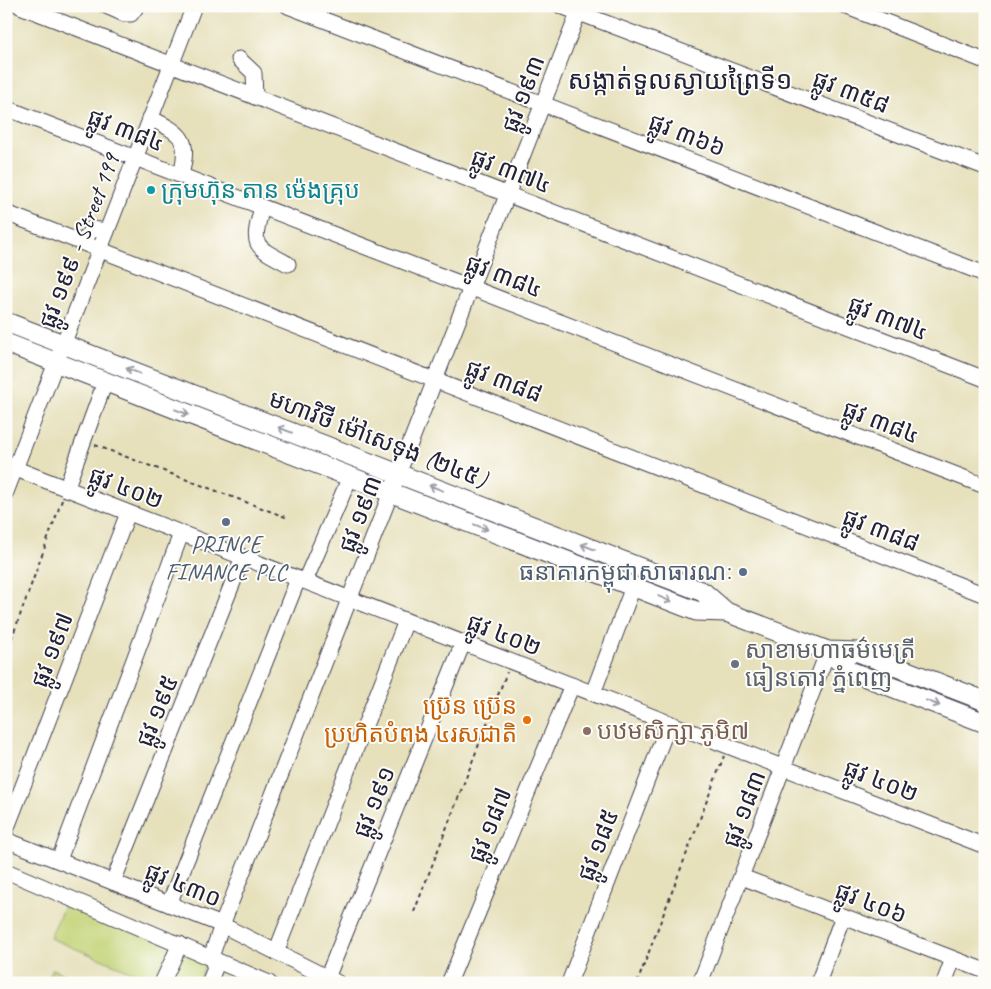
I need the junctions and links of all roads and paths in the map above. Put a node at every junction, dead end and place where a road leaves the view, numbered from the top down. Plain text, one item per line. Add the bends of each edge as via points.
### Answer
1 (106, 6) edge
2 (137, 6) edge
3 (194, 6) edge
4 (288, 6) edge
5 (561, 6) edge
6 (845, 6) edge
7 (28, 8) edge
8 (580, 10) edge
9 (239, 59) dead end
10 (985, 61) edge
11 (171, 65) junction
12 (255, 97) junction
13 (543, 103) junction
14 (6, 108) edge
15 (150, 118) junction
16 (135, 158) junction
17 (985, 167) edge
18 (181, 175) junction
19 (508, 194) junction
20 (262, 207) junction
21 (6, 213) edge
22 (107, 231) junction
23 (83, 242) junction
24 (100, 249) junction
25 (288, 264) dead end
26 (985, 274) edge
27 (472, 287) junction
28 (6, 322) edge
29 (6, 343) edge
30 (64, 344) junction
31 (56, 363) junction
32 (436, 379) junction
33 (985, 379) edge
34 (105, 382) junction
35 (84, 440) junction
36 (11, 467) edge
37 (400, 474) junction
38 (350, 477) junction
39 (985, 486) edge
40 (66, 489) junction
41 (6, 492) edge
42 (392, 493) junction
43 (128, 513) junction
44 (288, 518) dead end
45 (182, 534) junction
46 (243, 557) junction
47 (302, 580) junction
48 (633, 587) junction
49 (985, 595) edge
50 (351, 599) junction
51 (726, 612) junction
52 (406, 621) junction
53 (463, 643) junction
54 (828, 650) junction
55 (6, 654) edge
56 (511, 662) junction
57 (572, 685) junction
58 (593, 693) junction
59 (984, 701) edge
60 (980, 721) edge
61 (670, 723) junction
62 (728, 746) junction
63 (784, 767) junction
64 (6, 830) edge
65 (6, 840) edge
66 (985, 846) edge
67 (59, 860) junction
68 (6, 871) edge
69 (742, 877) junction
70 (113, 882) junction
71 (170, 904) junction
72 (414, 912) dead end
73 (843, 916) junction
74 (222, 926) junction
75 (180, 944) junction
76 (276, 952) junction
77 (211, 956) junction
78 (954, 959) junction
79 (985, 971) edge
80 (333, 980) edge
81 (162, 983) edge
82 (210, 983) edge
83 (269, 983) edge
84 (449, 983) edge
85 (569, 983) edge
86 (637, 983) edge
87 (700, 983) edge
88 (818, 983) edge
89 (944, 983) edge

1 - 2 street via 124,14 131,14
3 - 11 street, ផ្លូវ ១៩៩ - Street 199
4 - 13 street, ផ្លូវ ៣៦៦
5 - 8 street, ផ្លូវ ៣៥៨
6 - 10 street
7 - 11 street, ផ្លូវ ៣៧៤
8 - 13 street, ផ្លូវ ១៩៣
8 - 17 street, ផ្លូវ ៣៥៨
9 - 12 street via 254,73
11 - 12 street, ផ្លូវ ៣៧៤
11 - 15 street, ផ្លូវ ១៩៩ - Street 199
12 - 19 street, ផ្លូវ ៣៧៤
13 - 19 street, ផ្លូវ ១៩៣
13 - 26 street, ផ្លូវ ៣៦៦
14 - 16 street, ផ្លូវ ៣៨៤
15 - 16 street, ផ្លូវ ១៩៩ - Street 199
15 - 18 street via 179,135 186,153
16 - 18 street, ផ្លូវ ៣៨៤
16 - 22 street, ផ្លូវ ១៩៩ - Street 199
18 - 20 street, ផ្លូវ ៣៨៤
19 - 27 street, ផ្លូវ ១៩៣
19 - 33 street, ផ្លូវ ៣៧៤
20 - 25 street via 255,237 258,246
20 - 27 street, ផ្លូវ ៣៨៤
21 - 23 street, ផ្លូវ ៣៨៨
22 - 23 street via 92,229
22 - 24 street, ផ្លូវ ១៩៩ - Street 199
23 - 24 street, ផ្លូវ ៣៨៨
24 - 30 street, ផ្លូវ ១៩៩ - Street 199
24 - 32 street, ផ្លូវ ៣៨៨
27 - 32 street, ផ្លូវ ១៩៣
27 - 39 street, ផ្លូវ ៣៨៤
28 - 30 main road, មហាវិថី ម៉ៅសេទុង (២៤៥)
29 - 31 main road, មហាវិថី ម៉ៅសេទុង (២៤៥)
30 - 31 street, ផ្លូវ ១៩៩ - Street 199
37 -> 30 main road, មហាវិថី ម៉ៅសេទុង (២៤៥)
31 - 34 main road, មហាវិថី ម៉ៅសេទុង (២៤៥)
31 - 36 street, ផ្លូវ ១៩៩ - Street 199
32 - 37 street, ផ្លូវ ១៩៣
32 - 49 street, ផ្លូវ ៣៨៨
34 - 35 street
34 -> 38 main road, មហាវិថី ម៉ៅសេទុង (២៤៥)
35 - 40 street
35 - 44 path
36 - 40 street, ផ្លូវ ៤០២
36 - 41 street, ផ្លូវ ១៩៩ - Street 199
37 - 42 street, ផ្លូវ ១៩៣
51 -> 37 main road, មហាវិថី ម៉ៅសេទុង (២៤៥) via 703,592
38 - 42 main road, មហាវិថី ម៉ៅសេទុង (២៤៥)
38 - 47 street
40 - 43 street, ផ្លូវ ៤០២
40 - 55 path
42 -> 48 main road, មហាវិថី ម៉ៅសេទុង (២៤៥)
42 - 50 street, ផ្លូវ ១៩៣
43 - 45 street, ផ្លូវ ៤០២
43 - 64 street, ផ្លូវ ១៩៧
45 - 46 street, ផ្លូវ ៤០២
45 - 67 street
46 - 47 street, ផ្លូវ ៤០២
46 - 70 street, ផ្លូវ ១៩៥
47 - 50 street, ផ្លូវ ៤០២
47 - 71 street
48 -> 51 main road, មហាវិថី ម៉ៅសេទុង (២៤៥) via 696,611
48 - 58 street
50 - 52 street, ផ្លូវ ៤០២
50 - 74 street, ផ្លូវ ១៩៣
51 - 54 main road, មហាវិថី ម៉ៅសេទុង (២៤៥)
52 - 53 street, ផ្លូវ ៤០២
52 - 76 street
53 - 56 street, ផ្លូវ ៤០២
53 - 80 street, ផ្លូវ ១៩១
54 - 59 main road, មហាវិថី ម៉ៅសេទុង (២៤៥) via 858,652
54 -> 60 main road, មហាវិថី ម៉ៅសេទុង (២៤៥) via 850,671
54 - 63 street, ផ្លូវ ១៨៣
56 - 57 street, ផ្លូវ ៤០២
56 - 72 path
57 - 58 street, ផ្លូវ ៤០២
57 - 84 street, ផ្លូវ ១៨៧
58 - 61 street, ផ្លូវ ៤០២
59 - 60 main road
61 - 62 street, ផ្លូវ ៤០២
61 - 85 street, ផ្លូវ ១៨៥
62 - 63 street, ផ្លូវ ៤០២
62 - 86 path
63 - 66 street, ផ្លូវ ៤០២
63 - 69 street, ផ្លូវ ១៨៣
65 - 67 street, ផ្លូវ ៤៣០
67 - 70 street, ផ្លូវ ៤៣០
68 - 75 street
69 - 73 street, ផ្លូវ ៤០៦
69 - 87 street, ផ្លូវ ១៨៣
70 - 71 street, ផ្លូវ ៤៣០
71 - 74 street, ផ្លូវ ៤៣០
73 - 78 street, ផ្លូវ ៤០៦
73 - 88 street
74 - 76 street, ផ្លូវ ៤៣០
74 - 77 street, ផ្លូវ ១៩៣
75 - 77 street
75 - 81 street
76 - 80 street, ផ្លូវ ៤៣០
77 - 82 street via 215,968
77 - 83 street
78 - 79 street, ផ្លូវ ៤០៦
78 - 89 street

